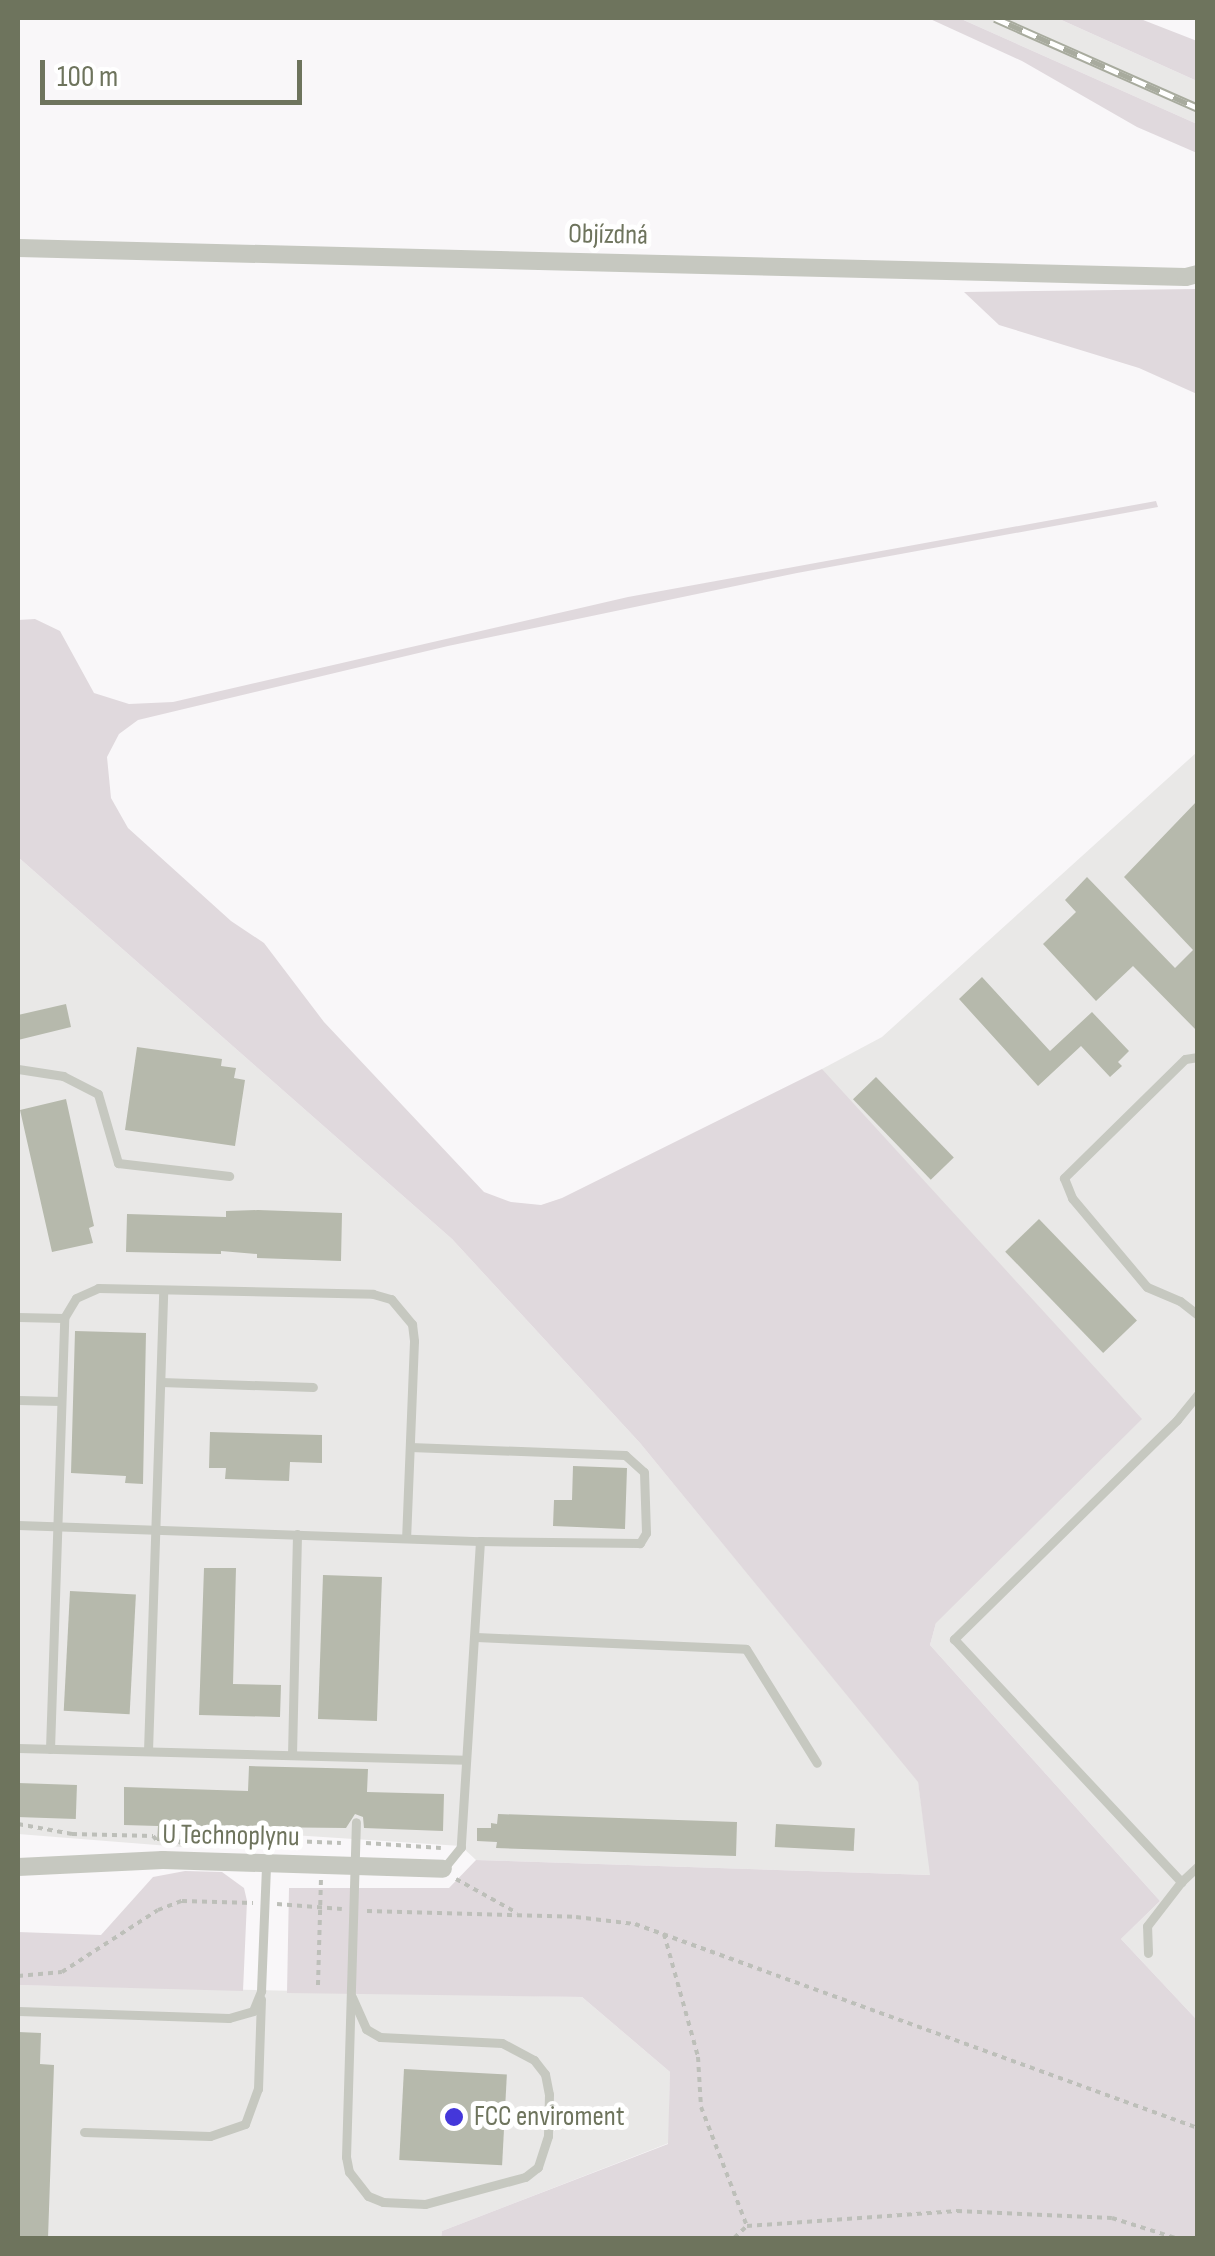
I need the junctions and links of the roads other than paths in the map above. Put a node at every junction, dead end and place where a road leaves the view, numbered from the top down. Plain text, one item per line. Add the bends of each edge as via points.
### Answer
1 (18, 248) edge
2 (1198, 274) edge
3 (1198, 1057) edge
4 (18, 1069) edge
5 (229, 1176) dead end
6 (163, 1290) junction
7 (1198, 1315) edge
8 (18, 1316) edge
9 (64, 1318) junction
10 (160, 1382) junction
11 (313, 1387) dead end
12 (1198, 1394) edge
13 (18, 1400) edge
14 (62, 1401) junction
15 (410, 1447) junction
16 (18, 1526) edge
17 (57, 1526) junction
18 (155, 1530) junction
19 (298, 1534) junction
20 (406, 1538) junction
21 (480, 1540) junction
22 (476, 1637) junction
23 (18, 1748) edge
24 (50, 1749) junction
25 (148, 1752) junction
26 (292, 1754) junction
27 (465, 1760) junction
28 (817, 1763) dead end
29 (356, 1822) dead end
30 (266, 1864) junction
31 (355, 1866) junction
32 (1198, 1866) edge
33 (18, 1867) edge
34 (442, 1869) joint
35 (1181, 1882) junction
36 (1148, 1953) dead end
37 (261, 1991) junction
38 (352, 1996) junction
39 (18, 2011) edge
40 (84, 2132) dead end

1 - 2 street, Objízdná
3 - 7 lane via 1185,1059 1064,1178 1072,1198 1147,1287
4 - 5 lane via 63,1076 98,1094 118,1163
6 - 9 lane via 89,1290
6 - 10 lane
6 - 15 lane via 373,1294 390,1300 412,1324
8 - 9 lane
9 - 14 lane
10 - 11 lane
10 - 18 lane
12 - 35 lane via 954,1639
13 - 14 lane
14 - 17 lane
15 - 20 lane
15 - 21 lane via 625,1455 644,1472 646,1533 640,1542
16 - 17 lane
17 - 18 lane
17 - 24 lane
18 - 19 lane
18 - 25 lane
19 - 20 lane
19 - 26 lane
20 - 21 lane
21 - 22 lane
22 - 27 lane
22 - 28 lane via 746,1649
23 - 24 lane
24 - 25 lane
25 - 26 lane
26 - 27 lane
27 - 34 lane via 458,1851
29 - 31 lane
30 - 31 street, U Technoplynu
30 - 33 street, U Technoplynu via 163,1860
30 - 37 lane
31 - 34 street, U Technoplynu
31 - 38 lane
32 - 35 lane
35 - 36 lane via 1146,1926
37 - 39 lane via 253,2011 229,2018
37 - 40 lane via 258,2089 245,2124 210,2136
38 - 38 lane via 346,2157 368,2196 384,2202 446,2200 538,2167 548,2136 549,2094 534,2060 502,2043 380,2037 366,2030

